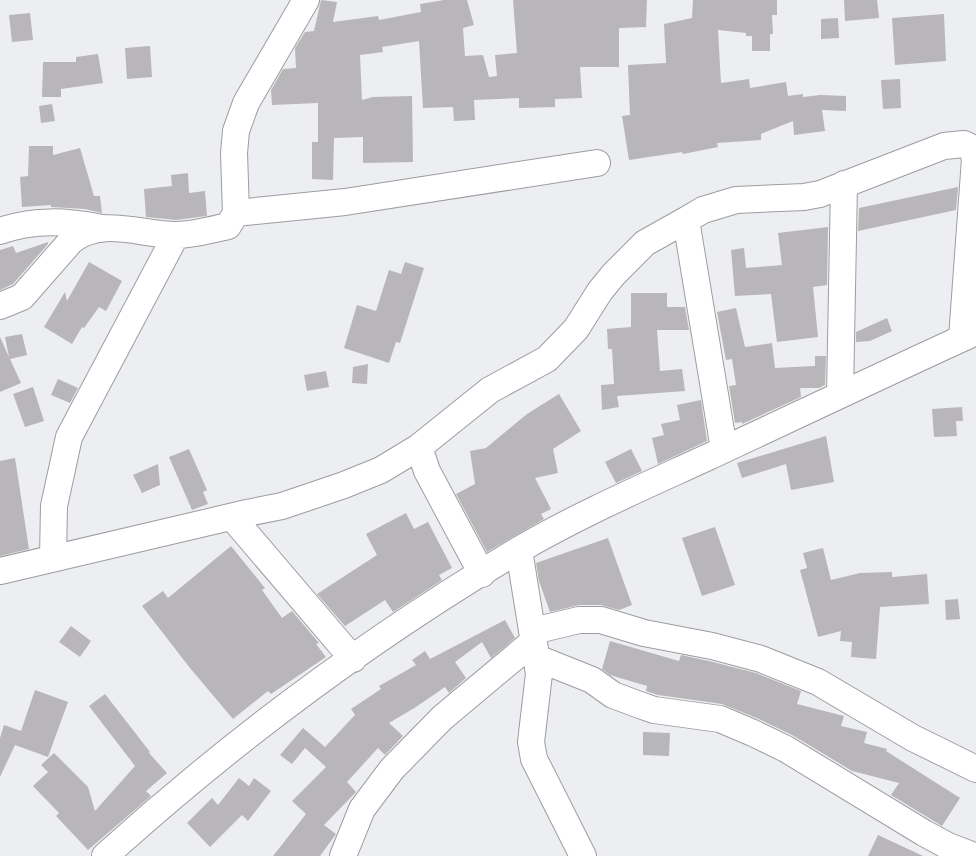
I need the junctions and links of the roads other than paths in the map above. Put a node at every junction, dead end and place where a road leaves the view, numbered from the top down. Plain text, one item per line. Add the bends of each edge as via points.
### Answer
1 (306, 0) edge
2 (597, 163) dead end
3 (844, 184) junction
4 (236, 213) junction
5 (686, 220) junction
6 (105, 228) junction
7 (0, 231) edge
8 (176, 235) junction
9 (0, 306) edge
10 (969, 335) edge
11 (840, 395) junction
12 (419, 447) junction
13 (724, 449) junction
14 (232, 517) junction
15 (519, 550) junction
16 (53, 558) junction
17 (0, 571) edge
18 (482, 574) junction
19 (535, 643) junction
20 (352, 659) junction
21 (976, 769) edge
22 (105, 856) edge
23 (343, 856) edge
24 (583, 856) edge
25 (974, 856) edge

1 - 4 street via 246,104 236,131
2 - 4 street via 345,202
3 - 5 street via 804,197 736,200
3 - 10 street via 944,146 964,144 972,148 975,159
3 - 11 street
4 - 8 street via 228,226
5 - 12 street via 645,243 614,274 576,328 547,359 490,390
5 - 13 street
6 - 7 street via 43,222
6 - 8 street
6 - 9 street via 80,234 22,297
8 - 16 street via 69,437 54,506
10 - 11 street
11 - 13 street
12 - 14 street via 381,470 332,489
12 - 18 street
13 - 15 street
14 - 16 street
14 - 20 street
15 - 18 street
15 - 19 street
16 - 17 street
18 - 20 street
19 - 21 street via 579,620 601,620 761,659 818,682
19 - 23 street via 442,718 392,769 362,809
19 - 24 street via 539,674 531,742 534,759
19 - 25 street via 613,695 654,710 720,719 786,749 924,833
20 - 22 street via 162,804

